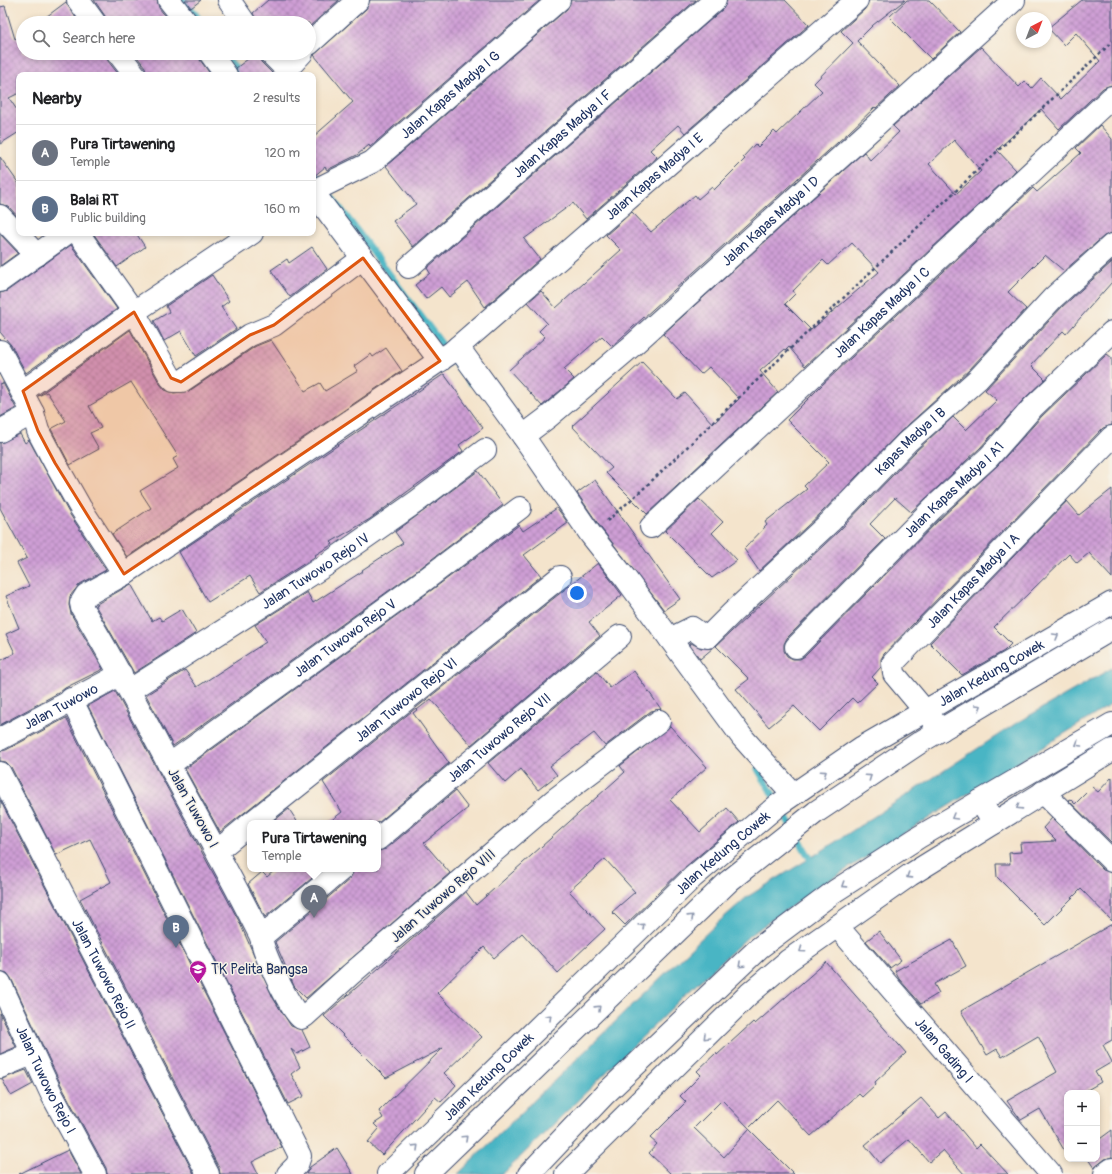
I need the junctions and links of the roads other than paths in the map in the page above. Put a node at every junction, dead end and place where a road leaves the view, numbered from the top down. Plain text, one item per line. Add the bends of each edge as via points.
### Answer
1 (78, 0) edge
2 (169, 0) edge
3 (229, 0) edge
4 (558, 0) edge
5 (715, 0) edge
6 (857, 0) edge
7 (1014, 0) edge
8 (350, 2) edge
9 (90, 16) edge
10 (182, 16) edge
11 (240, 16) edge
12 (316, 37) edge
13 (123, 60) edge
14 (215, 60) edge
15 (277, 60) edge
16 (296, 60) edge
17 (133, 72) edge
18 (224, 72) edge
19 (1112, 97) edge
20 (316, 190) edge
21 (316, 194) edge
22 (0, 216) edge
23 (16, 233) edge
24 (19, 236) edge
25 (63, 236) edge
26 (80, 236) edge
27 (248, 236) edge
28 (1112, 245) edge
29 (37, 255) junction
30 (363, 258) junction
31 (409, 267) dead end
32 (0, 281) edge
33 (134, 312) junction
34 (1112, 332) edge
35 (0, 351) edge
36 (448, 355) junction
37 (22, 391) junction
38 (33, 413) junction
39 (0, 429) edge
40 (523, 436) junction
41 (1112, 437) edge
42 (485, 450) dead end
43 (520, 508) dead end
44 (651, 528) dead end
45 (124, 574) junction
46 (560, 577) dead end
47 (1112, 603) edge
48 (1112, 629) edge
49 (620, 636) dead end
50 (670, 639) junction
51 (796, 647) dead end
52 (130, 682) junction
53 (71, 699) junction
54 (926, 711) junction
55 (659, 720) dead end
56 (1112, 724) edge
57 (941, 730) junction
58 (0, 739) edge
59 (1112, 750) edge
60 (170, 765) junction
61 (0, 773) edge
62 (1043, 792) junction
63 (788, 798) junction
64 (980, 801) junction
65 (256, 820) edge
66 (994, 823) junction
67 (247, 827) edge
68 (381, 836) edge
69 (217, 851) junction
70 (1112, 860) edge
71 (338, 872) edge
72 (836, 926) junction
73 (261, 937) junction
74 (0, 983) edge
75 (32, 1054) junction
76 (0, 1067) edge
77 (1112, 1169) edge
78 (95, 1174) edge
79 (208, 1174) edge
80 (288, 1174) edge
81 (388, 1174) edge
82 (426, 1174) edge
83 (529, 1174) edge
84 (566, 1174) edge
85 (1050, 1174) edge
86 (1105, 1174) edge

1 - 9 main road
2 - 10 main road
3 - 11 main road
4 - 20 main road, Jalan Kapas Madya I G via 372,162
5 - 31 main road, Jalan Kapas Madya I F
6 - 36 main road, Jalan Kapas Madya I E
7 - 40 main road, Jalan Kapas Madya I D via 633,345 548,418
8 - 12 main road
13 - 17 main road
14 - 18 main road
15 - 16 main road via 284,68 289,67
19 - 44 main road, Jalan Kapas Madya I C
21 - 30 main road
22 - 23 main road
24 - 29 main road
25 - 29 main road
26 - 33 main road
27 - 33 main road
28 - 50 main road, Kapas Madya I B via 1054,298 978,379 907,442 830,522 708,638 692,628
29 - 32 main road
30 - 33 main road via 274,325 250,335 180,382 171,378
30 - 36 main road
33 - 37 main road
34 - 51 main road, Jalan Kapas Madya I A1 via 1033,407 989,457 932,509
35 - 37 main road
36 - 40 main road
36 - 45 main road, Jalan Kapas Madya I E
37 - 38 main road
38 - 39 main road
38 - 45 main road via 38,431 55,463
40 - 50 main road via 591,535
41 - 54 main road, Jalan Kapas Madya I A via 895,660 892,668 894,674
42 - 52 main road, Jalan Tuwowo Rejo IV via 332,561
43 - 60 main road, Jalan Tuwowo Rejo V
45 - 52 main road, Jalan Tuwowo I via 86,595 81,603
46 - 65 main road, Jalan Tuwowo Rejo VI
54 -> 47 main road, Jalan Kedung Cowek
57 -> 48 main road, Jalan Kedung Cowek
49 - 68 main road, Jalan Tuwowo Rejo VII
50 - 63 main road
52 - 53 main road, Jalan Tuwowo
52 - 60 main road, Jalan Tuwowo I
53 - 58 main road, Jalan Tuwowo
53 - 80 main road via 300,1156 297,1165
54 - 57 main road, Jalan Kapas Madya I A
63 -> 54 main road, Jalan Kedung Cowek via 861,748
55 - 73 main road, Jalan Tuwowo Rejo VIII via 554,800 303,1017 298,1015 271,967 263,950
56 -> 64 main road
82 -> 57 main road, Jalan Kedung Cowek via 729,881 796,827
59 - 62 main road
60 - 69 main road, Jalan Tuwowo I
61 - 79 main road, Jalan Tuwowo Rejo II
62 -> 66 main road
62 - 70 main road
81 -> 63 main road, Jalan Kedung Cowek via 693,876
64 - 66 main road
64 -> 83 main road via 835,891 759,948 605,1094
66 -> 72 main road via 910,875
67 - 69 main road, Jalan Tuwowo Rejo VI
69 - 73 main road, Jalan Tuwowo I
71 - 73 main road
72 -> 84 main road via 789,960 749,994
72 - 85 main road, Jalan Gading I
74 - 75 main road, Jalan Tuwowo Rejo I
75 - 76 main road
75 - 78 main road, Jalan Tuwowo Rejo I
77 - 86 main road

